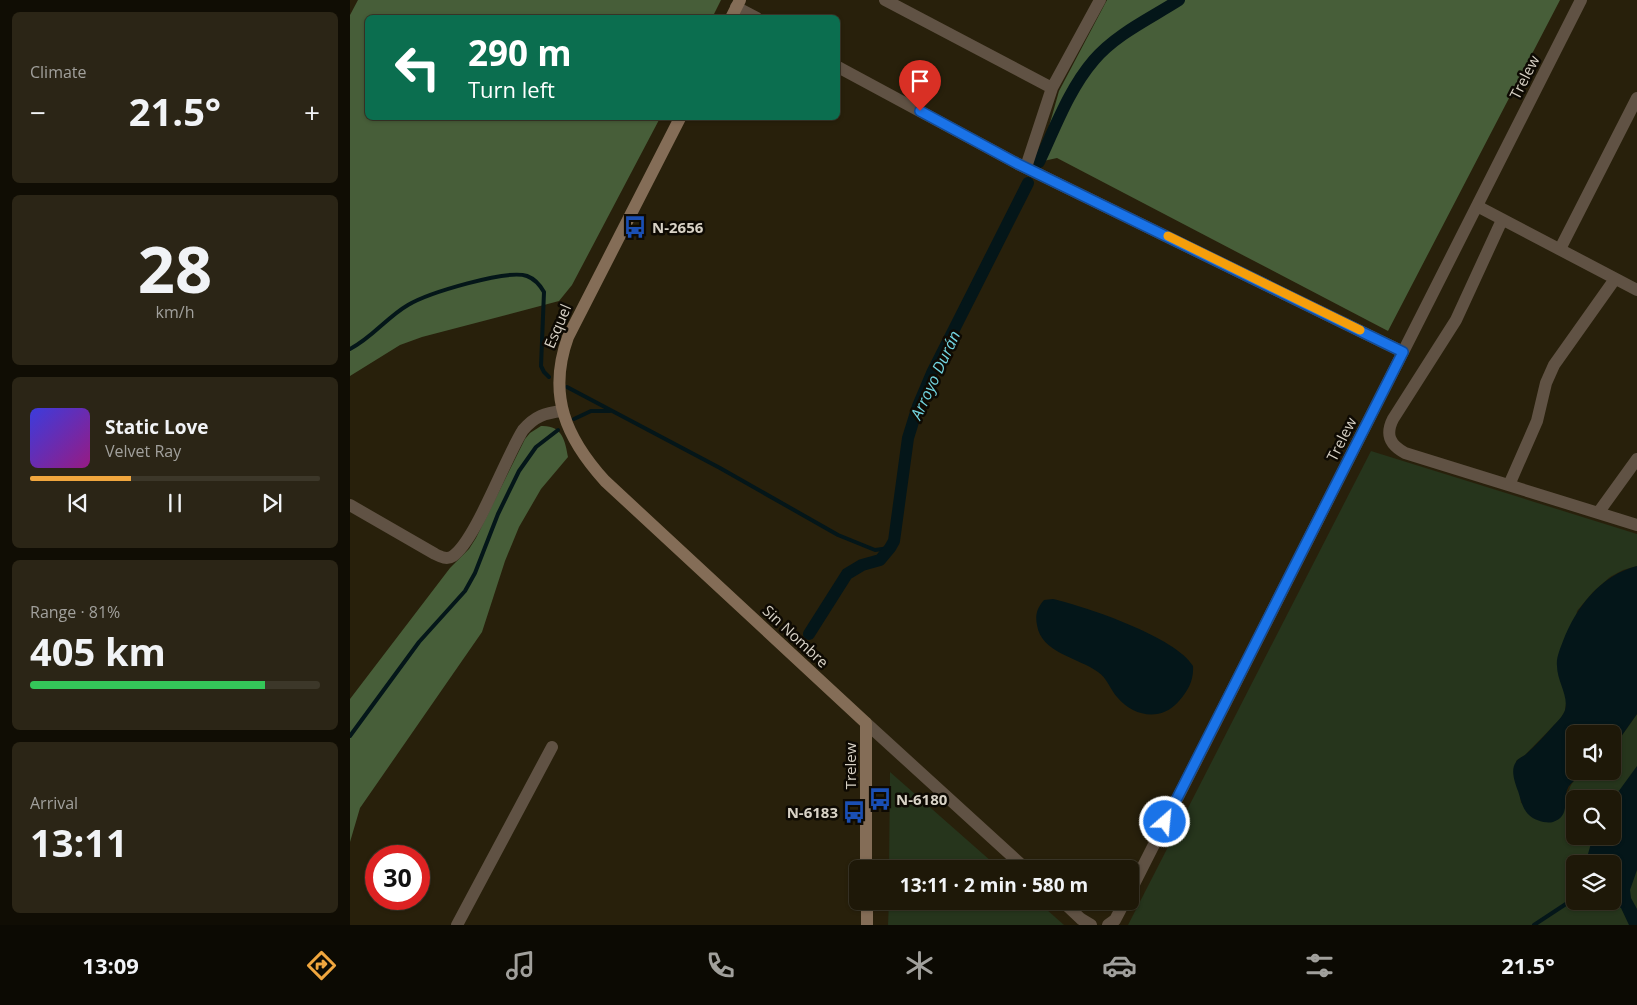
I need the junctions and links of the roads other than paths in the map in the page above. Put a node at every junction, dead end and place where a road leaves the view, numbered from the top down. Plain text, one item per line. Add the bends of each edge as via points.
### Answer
1 (885, 0) edge
2 (1100, 0) edge
3 (1581, 0) edge
4 (736, 8) edge
5 (751, 15) edge
6 (840, 68) edge
7 (1052, 88) junction
8 (1637, 98) edge
9 (679, 120) edge
10 (1026, 167) junction
11 (1477, 206) junction
12 (1502, 220) junction
13 (1560, 249) junction
14 (1615, 279) junction
15 (1637, 290) edge
16 (1403, 352) junction
17 (562, 411) junction
18 (1637, 460) edge
19 (1509, 485) junction
20 (350, 505) edge
21 (1598, 513) junction
22 (1637, 525) edge
23 (866, 723) junction
24 (552, 747) dead end
25 (866, 860) edge
26 (1016, 860) edge
27 (1139, 874) edge
28 (866, 910) edge
29 (1073, 910) edge
30 (1120, 910) edge
31 (457, 925) edge
32 (867, 925) edge
33 (1091, 925) edge
34 (1108, 925) edge

1 - 7 street
2 - 7 street
3 - 11 street, Trelew
4 - 5 street
6 - 10 street
7 - 10 street
8 - 13 street
9 - 17 main road, Esquel via 568,337 559,373
10 - 16 street
11 - 12 street
11 - 16 street, Trelew
12 - 13 street
12 - 19 street via 1456,320 1388,430 1395,446 1406,452
13 - 14 street
14 - 15 street
14 - 19 street via 1554,365 1532,433
16 - 27 street, Trelew
17 - 20 street via 540,415 523,430 475,524 452,557 442,558
17 - 23 main road, Sin Nombre via 579,449 605,481
18 - 21 street
19 - 21 street
21 - 22 street
23 - 25 main road, Trelew
23 - 26 street, Sin Nombre
24 - 31 street
28 - 32 main road
29 - 33 street
30 - 34 street

